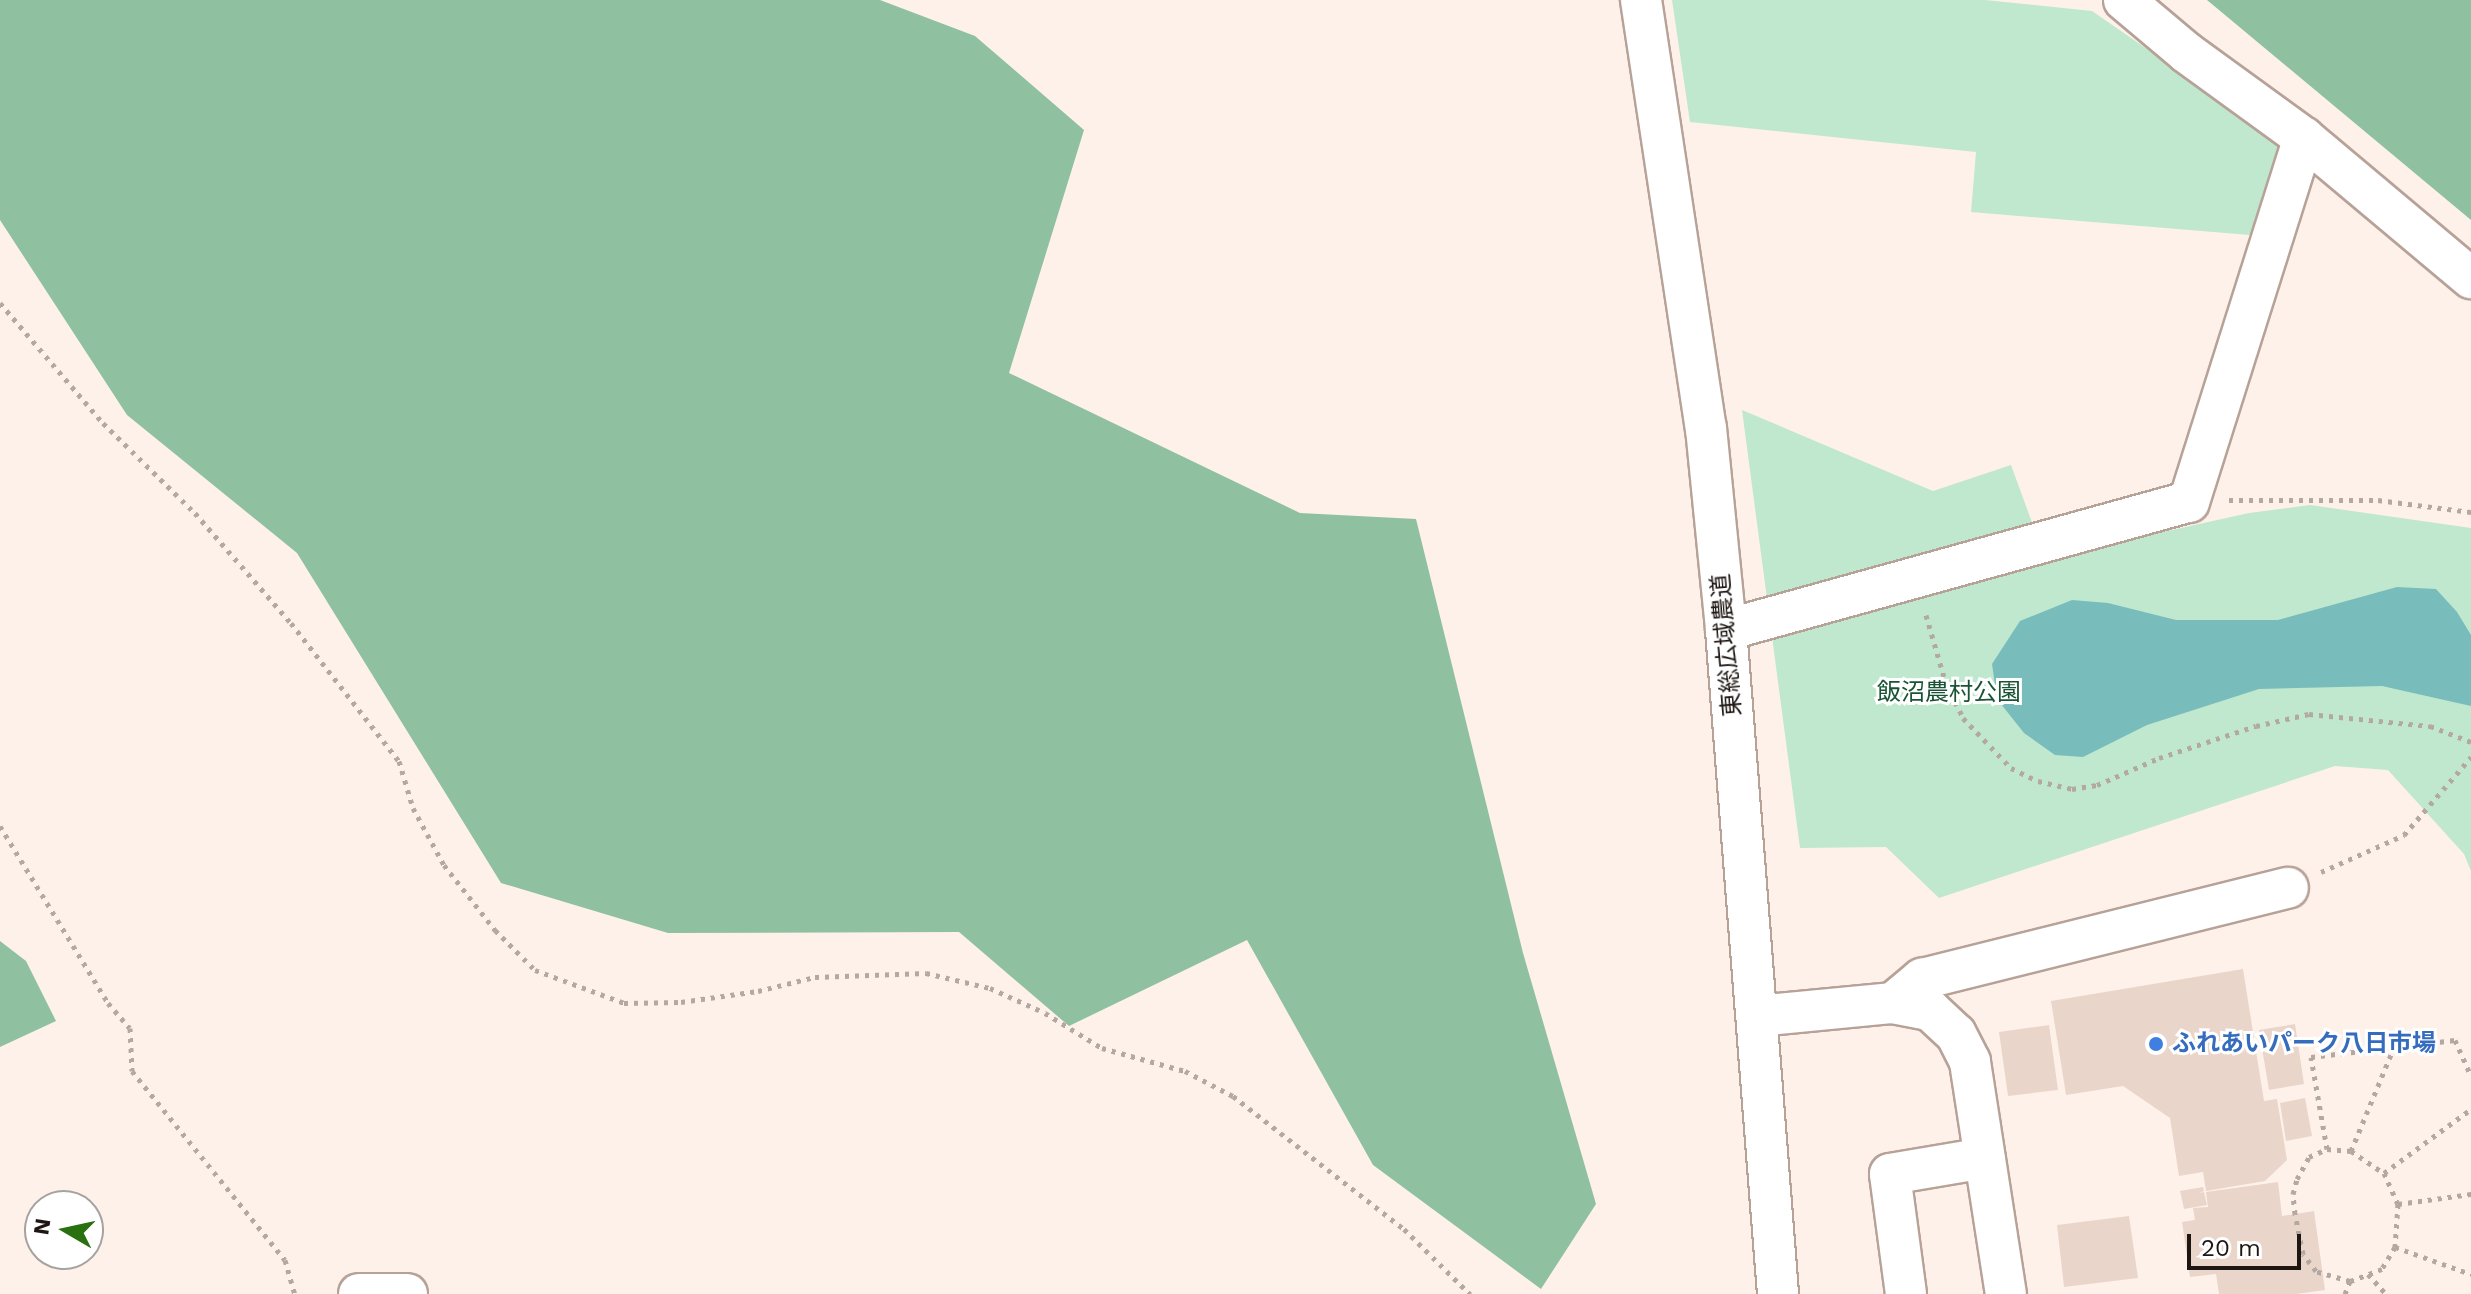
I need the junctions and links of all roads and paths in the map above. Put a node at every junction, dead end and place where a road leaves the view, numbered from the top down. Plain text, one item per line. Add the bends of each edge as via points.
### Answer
1 (1641, 0) edge
2 (2124, 0) edge
3 (2304, 138) junction
4 (2471, 278) edge
5 (0, 303) edge
6 (2189, 502) junction
7 (2471, 512) edge
8 (1917, 579) junction
9 (1726, 630) junction
10 (2471, 742) edge
11 (2468, 760) edge
12 (0, 826) edge
13 (2288, 888) joint
14 (1893, 1003) junction
15 (1757, 1016) junction
16 (2394, 1047) junction
17 (2471, 1076) edge
18 (2471, 1109) edge
19 (2327, 1149) junction
20 (2351, 1151) junction
21 (1985, 1158) junction
22 (2384, 1173) junction
23 (2471, 1194) edge
24 (2398, 1204) junction
25 (2395, 1247) junction
26 (2368, 1274) junction
27 (2471, 1274) edge
28 (2350, 1281) junction
29 (295, 1294) edge
30 (359, 1294) edge
31 (407, 1294) edge
32 (1470, 1294) edge
33 (1778, 1294) edge
34 (1906, 1294) edge
35 (2006, 1294) edge
36 (2345, 1294) edge
37 (2386, 1294) edge

1 - 9 street, 東総広域農道 via 1706,428
2 - 3 street
3 - 4 street
3 - 6 street
5 - 32 path via 103,423 195,513 291,623 399,761 413,808 444,865 495,930 535,970 624,1003 681,1002 815,977 926,973 990,988 1102,1048 1185,1071 1233,1096 1404,1229
6 - 7 path via 2378,500
6 - 8 street
8 - 9 street
8 - 10 path via 1946,684 1963,718 2011,768 2038,781 2072,789 2097,785 2159,758 2309,714 2430,726
9 - 15 street, 東総広域農道
11 - 13 path via 2404,835
12 - 29 path via 108,1003 130,1028 132,1071 285,1260
13 - 14 street via 1922,979
14 - 15 street
14 - 21 street via 1930,1010 1956,1034 1970,1062
15 - 33 street, 東総広域農道
16 - 17 path via 2455,1040
16 - 19 path via 2311,1057
16 - 20 path
18 - 22 path
19 - 20 path
19 - 28 path via 2309,1157 2297,1179 2295,1214 2303,1254 2316,1271
20 - 22 path
21 - 34 street via 1890,1174
21 - 35 street
22 - 24 path
23 - 24 path
24 - 25 path
25 - 26 path via 2382,1269
25 - 27 path
26 - 28 path
26 - 37 path
28 - 36 path
30 - 31 street

